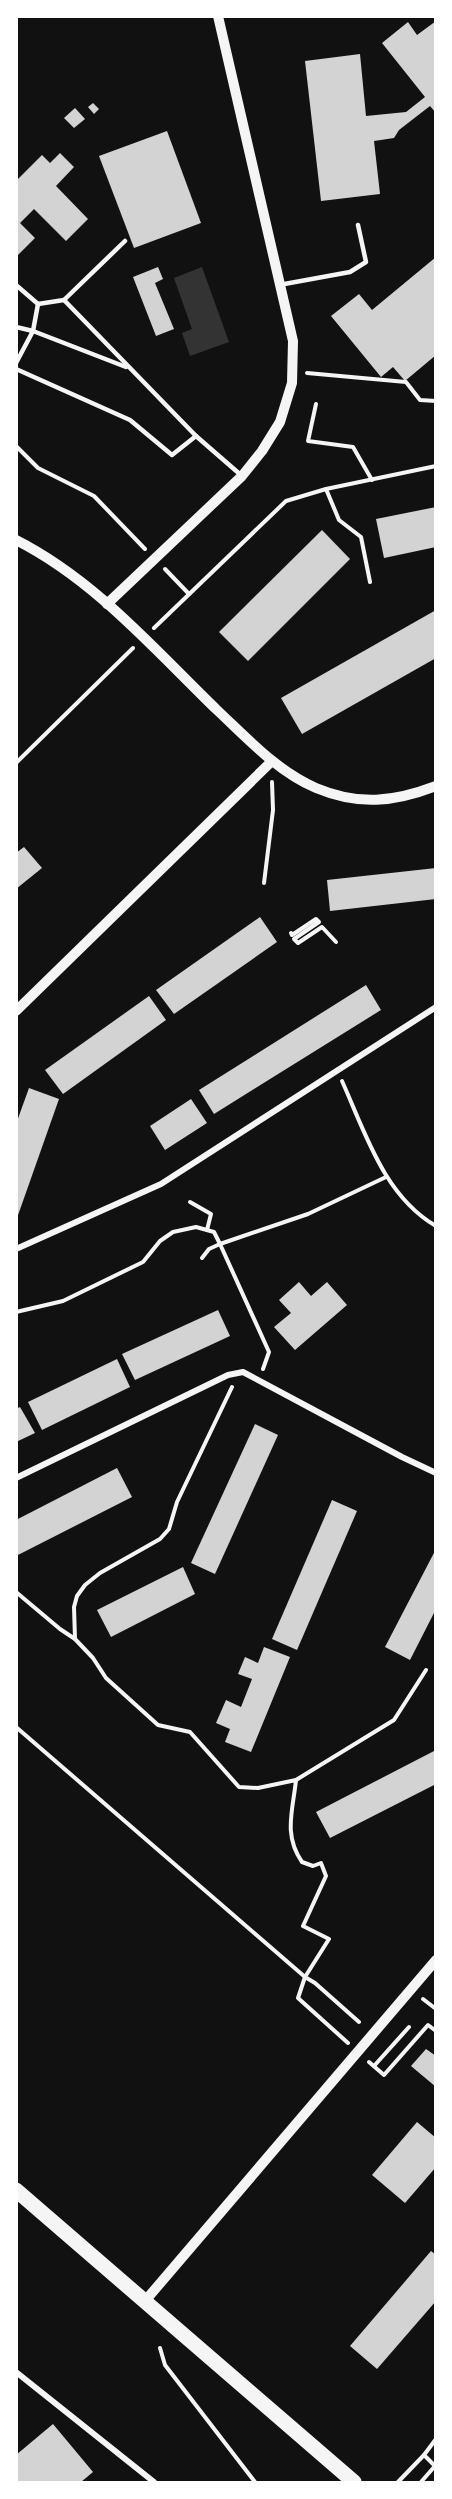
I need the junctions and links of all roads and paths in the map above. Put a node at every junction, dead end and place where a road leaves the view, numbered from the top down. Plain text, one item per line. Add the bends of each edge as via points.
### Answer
1 (218, 16) edge
2 (358, 225) dead end
3 (125, 241) dead end
4 (16, 285) edge
5 (279, 285) junction
6 (64, 300) junction
7 (38, 304) junction
8 (16, 327) edge
9 (33, 331) junction
10 (16, 363) edge
11 (128, 368) junction
12 (16, 369) edge
13 (292, 372) junction
14 (435, 401) edge
15 (316, 404) dead end
16 (196, 436) junction
17 (16, 446) edge
18 (435, 466) edge
19 (243, 476) junction
20 (372, 480) junction
21 (326, 489) junction
22 (131, 534) dead end
23 (16, 540) edge
24 (369, 582) dead end
25 (178, 583) dead end
26 (189, 594) junction
27 (180, 602) dead end
28 (107, 604) junction
29 (102, 678) dead end
30 (271, 762) junction
31 (16, 764) edge
32 (435, 786) edge
33 (273, 810) dead end
34 (264, 883) dead end
35 (291, 933) dead end
36 (336, 942) dead end
37 (435, 1007) edge
38 (16, 1011) edge
39 (338, 1071) junction
40 (386, 1177) junction
41 (190, 1202) dead end
42 (435, 1226) edge
43 (207, 1230) junction
44 (220, 1244) junction
45 (16, 1249) edge
46 (202, 1258) dead end
47 (16, 1312) edge
48 (228, 1375) junction
49 (259, 1380) junction
50 (435, 1473) edge
51 (16, 1478) edge
52 (16, 1593) edge
53 (75, 1639) junction
54 (426, 1670) dead end
55 (16, 1727) edge
56 (296, 1780) junction
57 (435, 1960) edge
58 (305, 1977) junction
59 (298, 1998) dead end
60 (423, 1998) dead end
61 (435, 2009) edge
62 (359, 2022) dead end
63 (409, 2027) dead end
64 (374, 2066) dead end
65 (16, 2190) edge
66 (145, 2301) junction
67 (160, 2348) dead end
68 (16, 2372) edge
69 (435, 2439) edge
70 (424, 2455) junction
71 (435, 2466) edge
72 (154, 2482) edge
73 (255, 2482) edge
74 (354, 2482) edge
75 (398, 2482) edge
76 (421, 2482) edge

1 - 5 street
2 - 5 lane via 366,262 350,272
3 - 6 lane
4 - 7 lane
5 - 13 street via 293,341
6 - 7 lane
6 - 11 lane
7 - 9 lane
8 - 9 lane
9 - 10 lane
9 - 11 lane
11 - 16 lane
12 - 16 lane via 130,420 172,455
13 - 14 path via 406,382 420,400
13 - 19 street via 280,422
15 - 20 path via 308,441 353,447
16 - 19 lane
17 - 22 path via 38,468 94,496
18 - 20 path
19 - 28 street
20 - 21 path
21 - 24 path via 339,520 361,537
21 - 26 path via 286,501
23 - 28 street via 74,574
25 - 26 path
26 - 27 path
28 - 30 street
29 - 31 path
30 - 32 street via 316,788 365,800 388,800
30 - 38 street
33 - 34 path
35 - 36 path via 316,919 319,922 294,939 298,943 321,927
37 - 39 street
39 - 40 path
39 - 45 street via 161,1184
40 - 42 path via 421,1217
40 - 44 path via 308,1215
41 - 43 path via 211,1214
43 - 44 path via 213,1232
43 - 47 path via 196,1227 172,1232 143,1262 63,1301
44 - 46 path
44 - 49 path via 269,1352
48 - 49 street via 243,1372
48 - 51 street
48 - 53 path via 232,1389 177,1502 169,1529 160,1539 85,1585 74,1607
49 - 50 street
52 - 53 path
53 - 56 path via 106,1678 158,1725 190,1732 239,1787 258,1788
54 - 56 path via 394,1720
55 - 58 path
56 - 58 path via 291,1841 302,1862 313,1866 321,1863 326,1876 303,1926 329,1939
57 - 66 street
58 - 59 path
58 - 62 path
60 - 61 path
63 - 64 path
65 - 66 main road
66 - 74 main road
67 - 73 path via 165,2365
68 - 72 street
69 - 70 path
70 - 71 path
70 - 75 path
71 - 76 path

